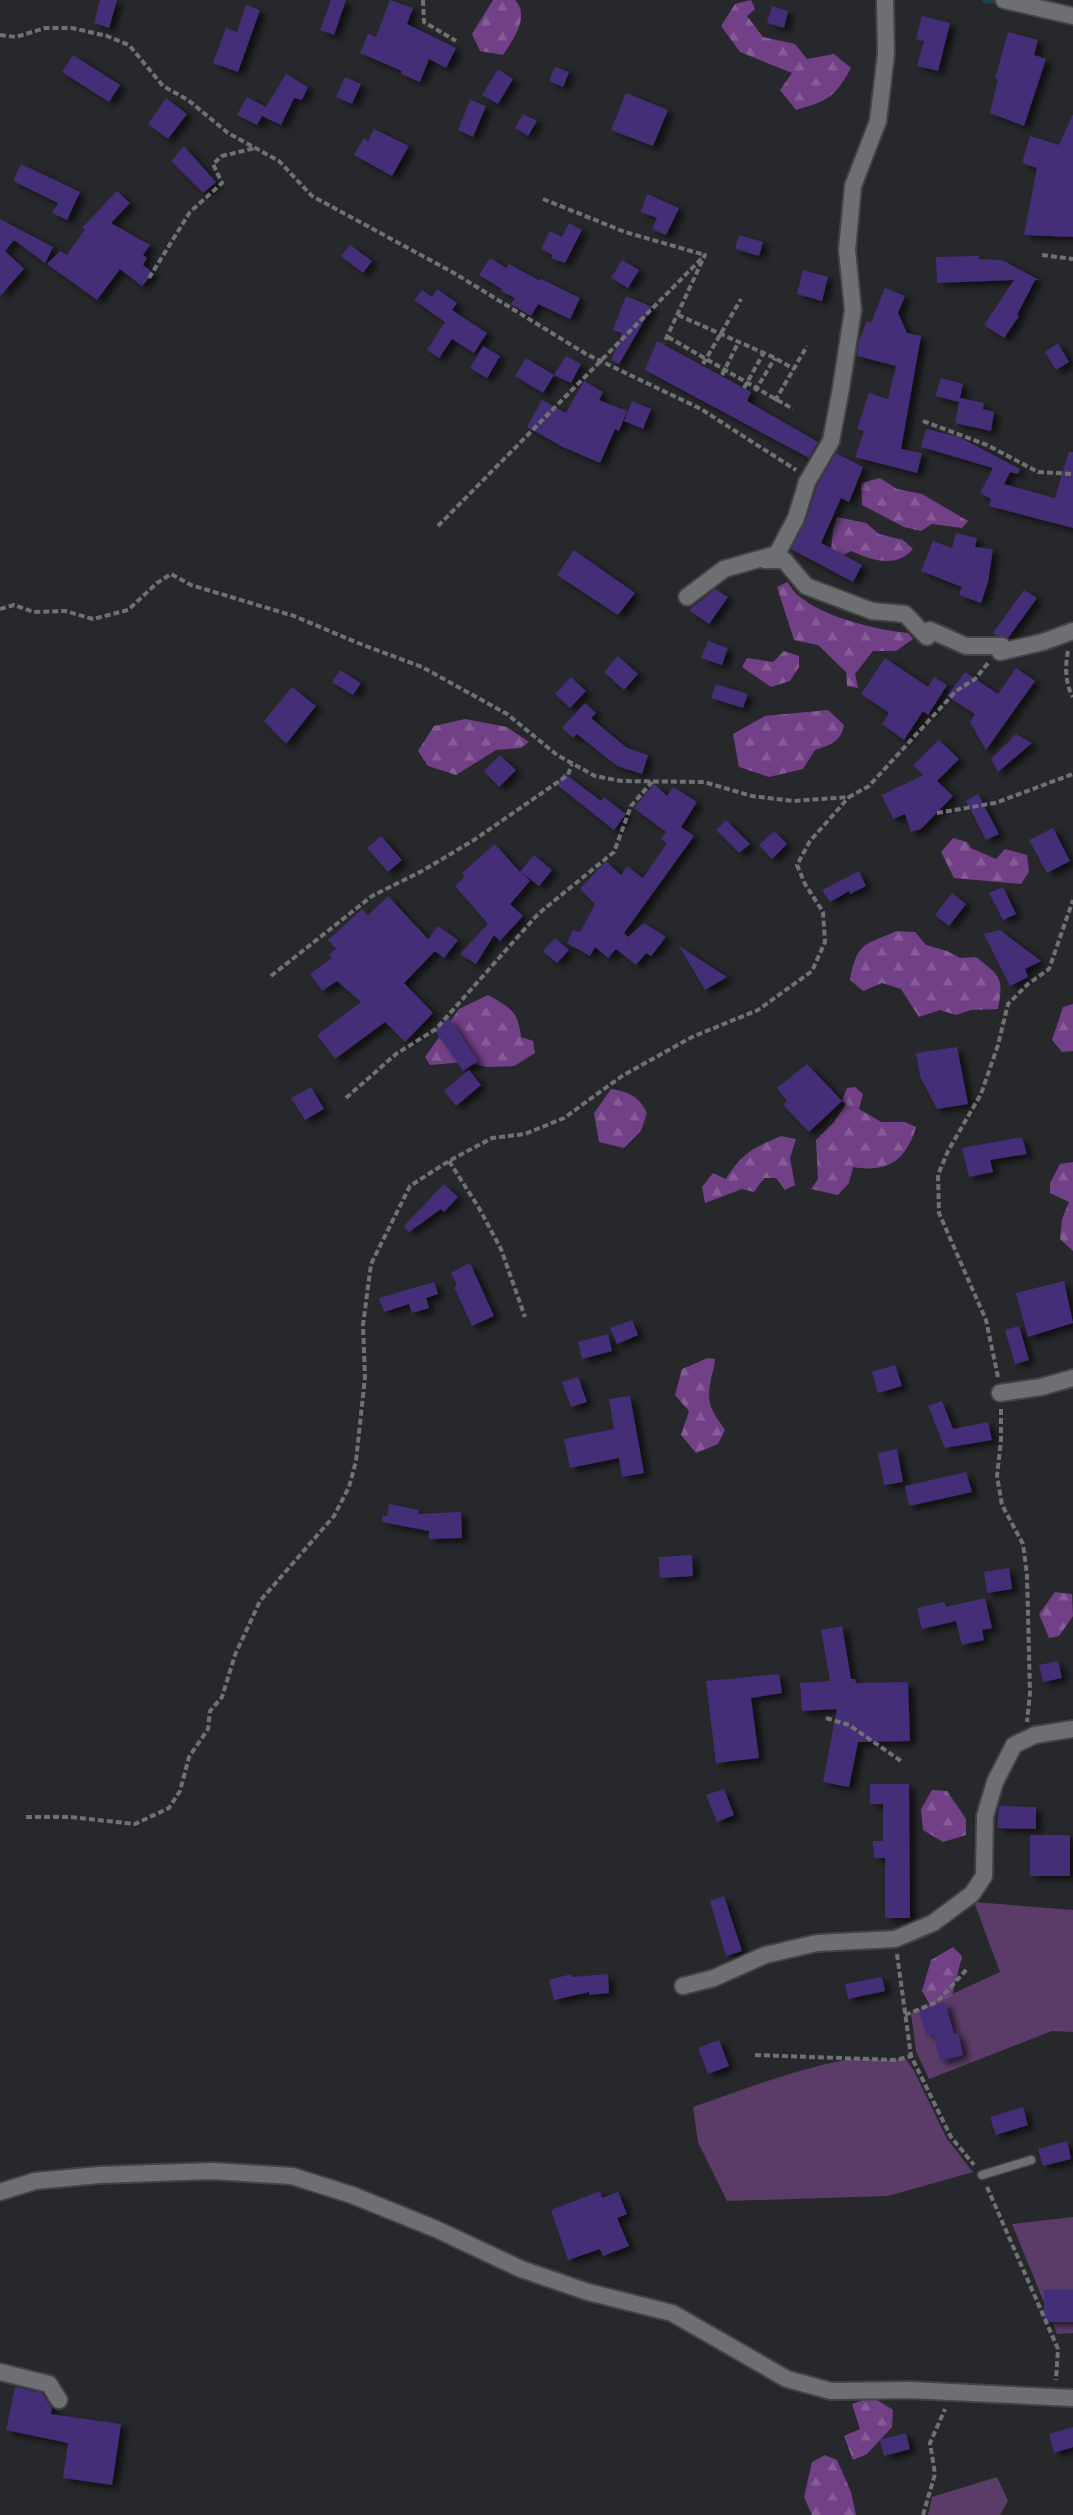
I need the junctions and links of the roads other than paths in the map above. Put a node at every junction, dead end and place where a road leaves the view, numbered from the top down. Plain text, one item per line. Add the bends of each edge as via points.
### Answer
1 (885, 0) edge
2 (1004, 0) edge
3 (1073, 16) edge
4 (759, 559) junction
5 (687, 597) dead end
6 (1073, 632) edge
7 (1073, 1378) edge
8 (1000, 1393) road end
9 (1073, 1729) edge
10 (682, 1986) dead end
11 (1031, 2160) dead end
12 (982, 2175) dead end
13 (0, 2192) edge
14 (0, 2372) edge
15 (1073, 2398) edge
16 (59, 2400) dead end

1 - 4 street via 886,54 878,121 853,186 847,250 853,310 831,441 777,554
2 - 3 street
4 - 5 street via 724,569
4 - 6 street via 784,561 806,586 826,595 872,611 905,614 927,637 930,630 966,646 1002,646 1000,652
7 - 8 street
9 - 10 street via 1035,1735 1014,1744 995,1782 985,1816 984,1876 972,1894 933,1923 895,1939 817,1943 765,1955 714,1978
11 - 12 lane
13 - 15 street via 35,2181 99,2175 212,2171 292,2176 436,2229 521,2269 588,2292 672,2313 787,2379 831,2391
14 - 16 street via 49,2384

